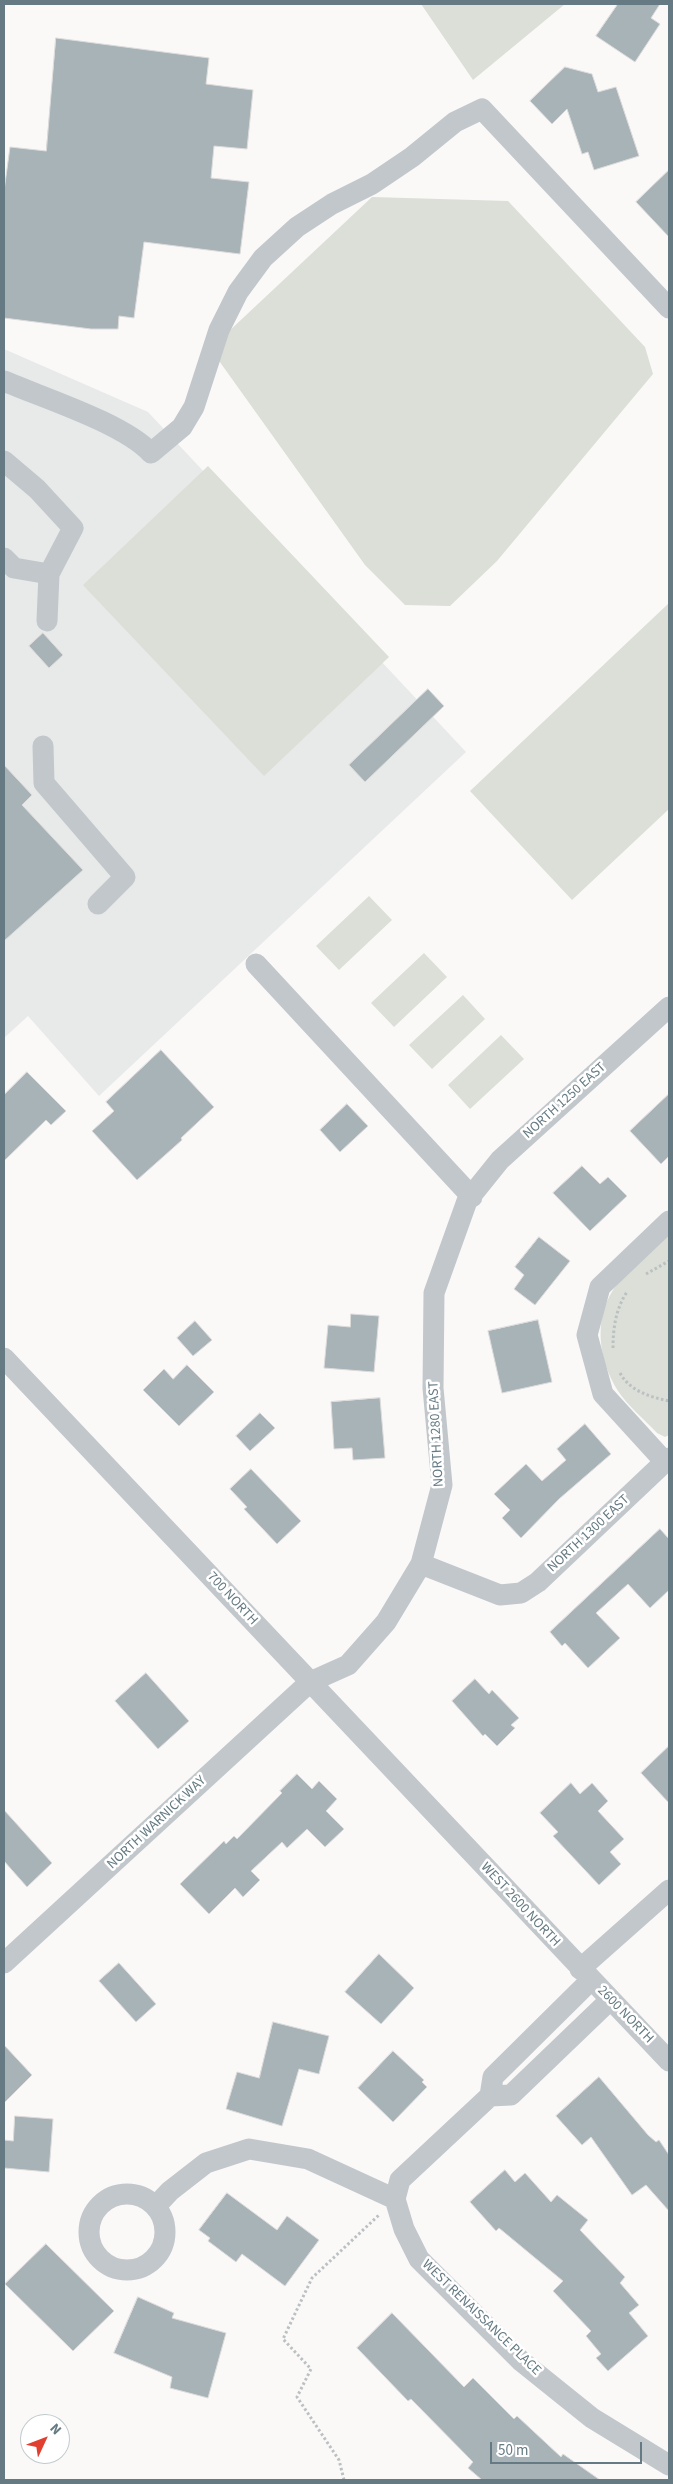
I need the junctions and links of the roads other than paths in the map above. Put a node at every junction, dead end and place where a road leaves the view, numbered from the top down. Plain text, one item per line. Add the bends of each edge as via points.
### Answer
1 (669, 308) edge
2 (4, 381) edge
3 (4, 461) edge
4 (4, 558) edge
5 (49, 574) junction
6 (47, 621) dead end
7 (43, 746) dead end
8 (98, 904) dead end
9 (256, 964) dead end
10 (669, 1007) edge
11 (470, 1199) junction
12 (669, 1221) edge
13 (4, 1358) edge
14 (667, 1460) edge
15 (421, 1564) junction
16 (310, 1682) junction
17 (460, 1840) joint
18 (669, 1890) edge
19 (4, 1963) edge
20 (586, 1975) junction
21 (610, 2000) junction
22 (669, 2061) edge
23 (490, 2096) junction
24 (395, 2199) junction
25 (156, 2206) dead end
26 (669, 2465) edge

1 - 2 street via 482,109 455,122 372,184 332,204 297,227 263,258 238,292 219,330 194,407 182,427 150,453 106,424
3 - 5 street via 37,489 73,528
4 - 5 street via 14,568
5 - 6 street
7 - 8 street via 44,784 125,877
9 - 11 street
10 - 11 street, NORTH 1250 EAST via 500,1160
11 - 15 street, NORTH 1280 EAST via 434,1293 433,1388 442,1485
12 - 14 street via 600,1287 587,1335 603,1394
13 - 16 street, 700 NORTH
14 - 15 street, NORTH 1300 EAST via 538,1582 521,1592 500,1595
15 - 16 street, NORTH 1280 EAST via 386,1622 348,1665
16 - 17 street, 700 NORTH
16 - 19 street, NORTH WARNICK WAY
17 - 20 street, WEST 2600 NORTH
18 - 20 street
20 - 21 street, 2600 NORTH
20 - 23 street via 493,2077
21 - 22 street, 2600 NORTH
21 - 23 street via 511,2096
23 - 24 street via 400,2180
24 - 25 street via 308,2159 249,2149 206,2162
24 - 26 street, WEST RENAISSANCE PLACE via 404,2229 419,2259 521,2361 592,2418

